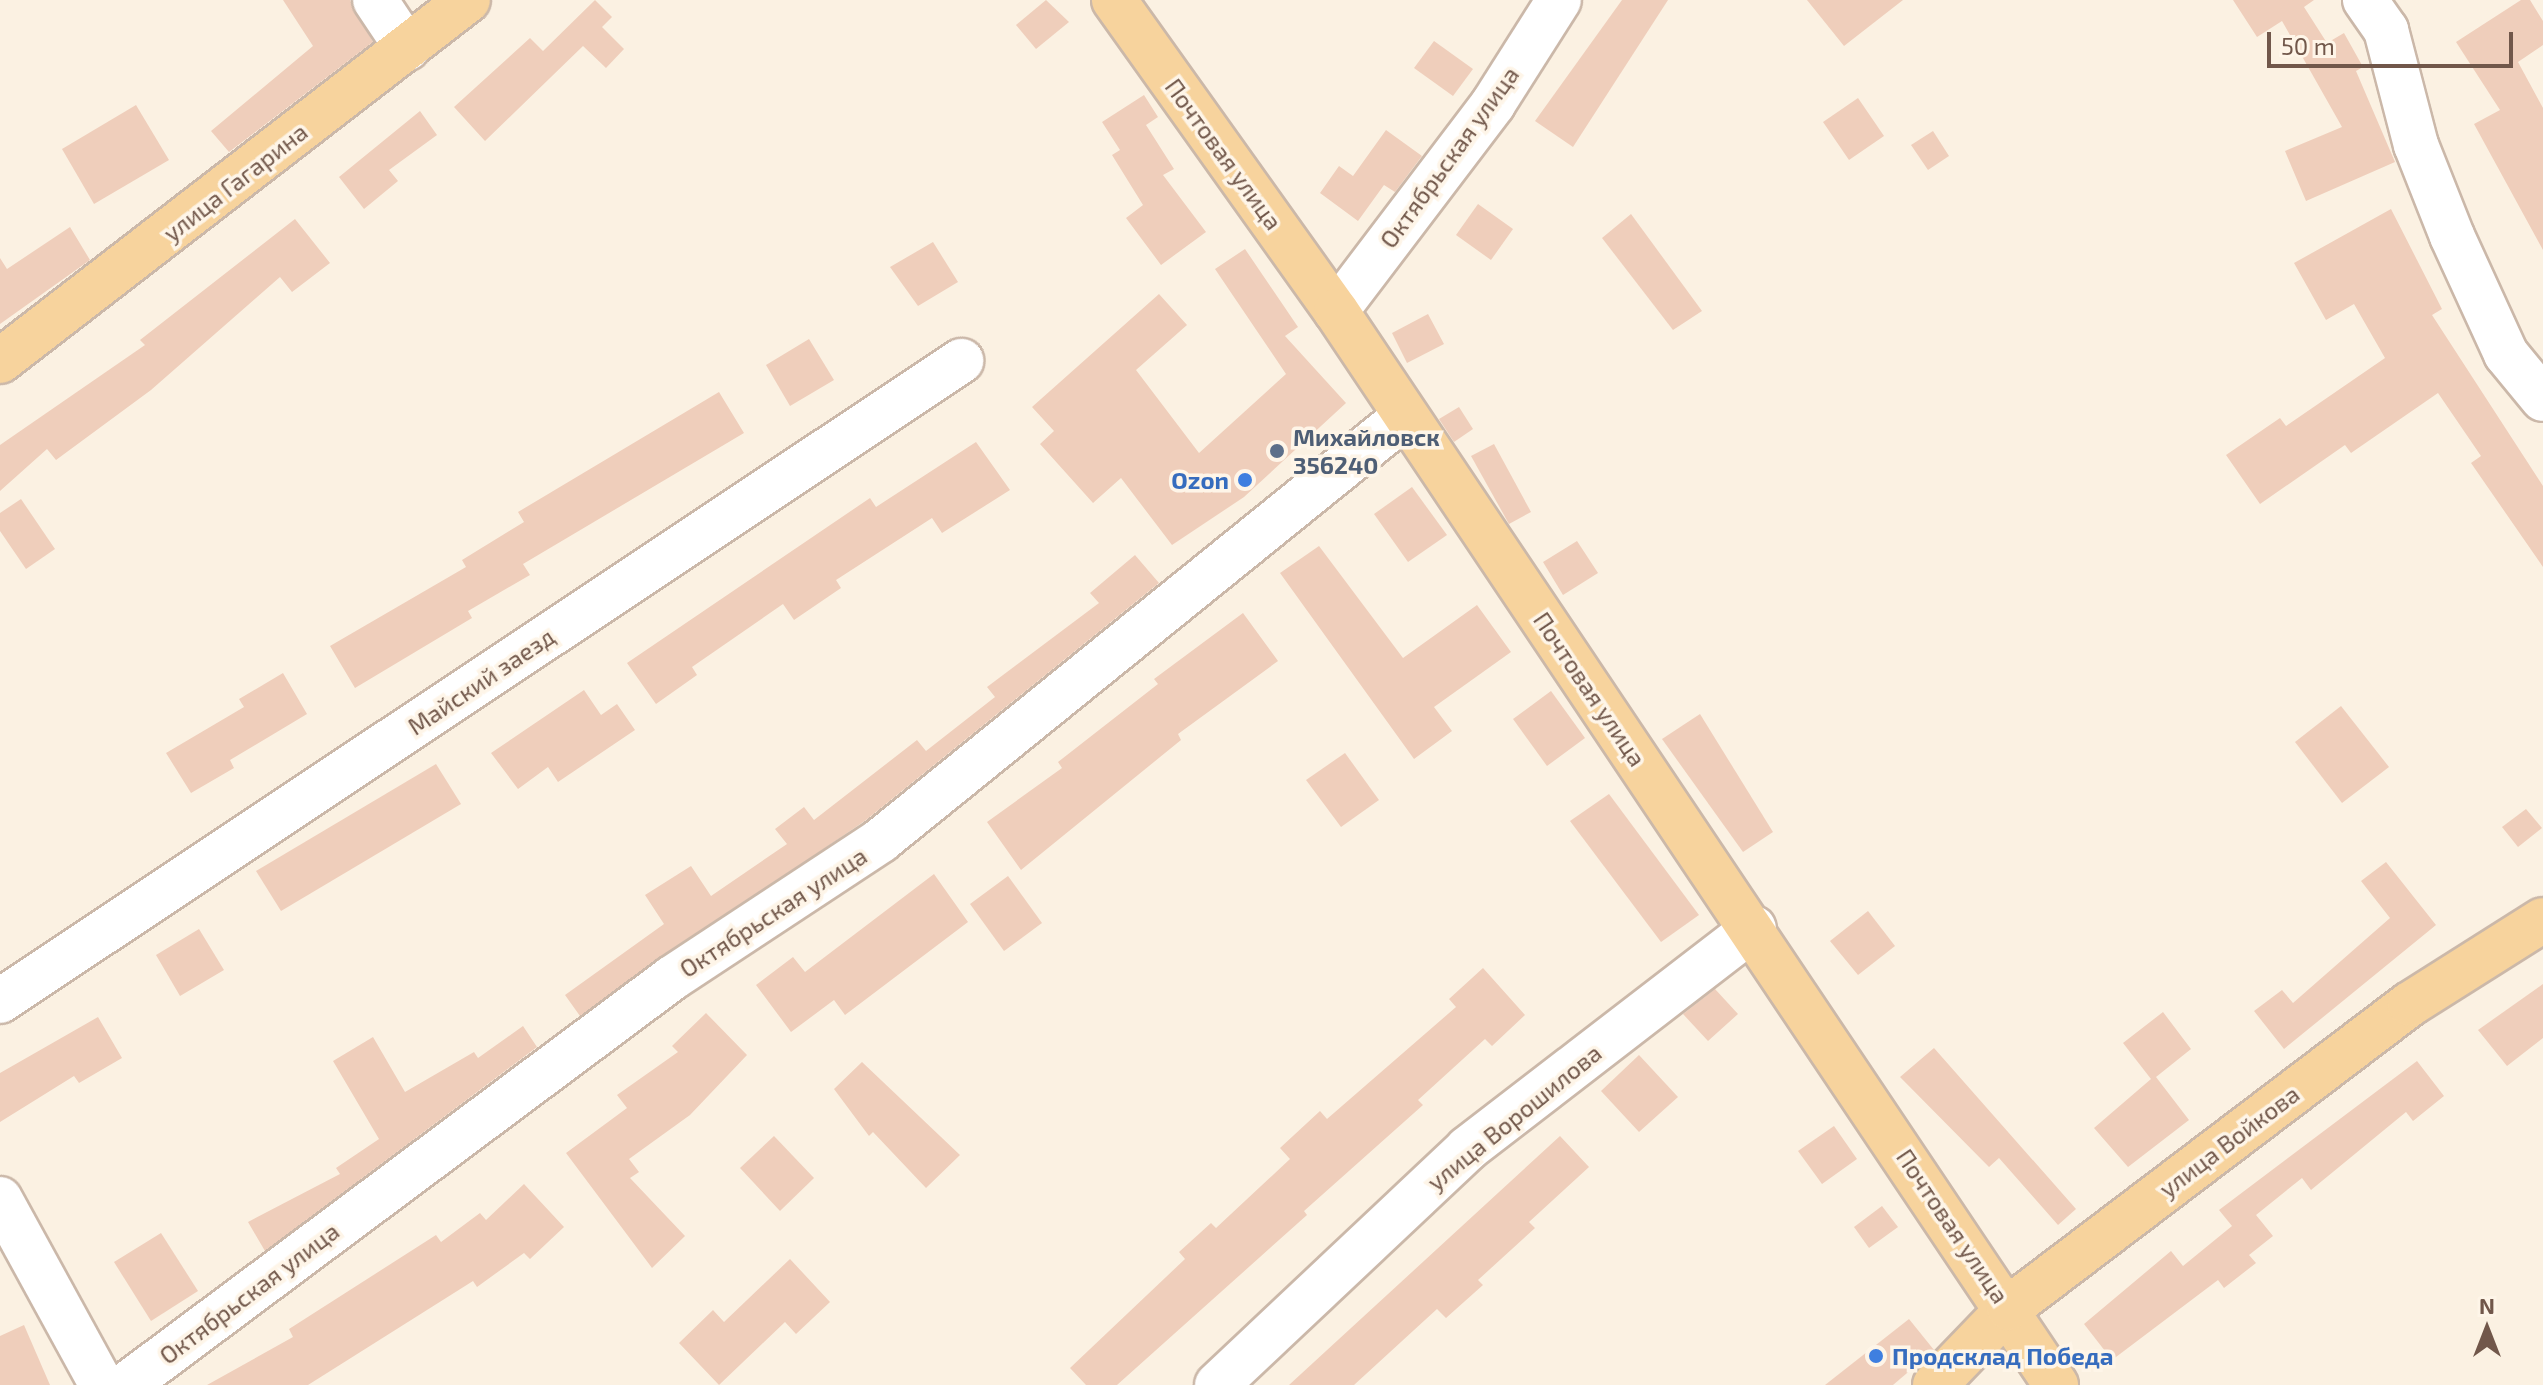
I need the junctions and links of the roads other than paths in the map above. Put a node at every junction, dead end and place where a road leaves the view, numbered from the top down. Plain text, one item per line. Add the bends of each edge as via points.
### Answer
1 (375, 0) edge
2 (468, 0) edge
3 (1114, 0) edge
4 (1559, 0) edge
5 (2365, 0) edge
6 (407, 48) junction
7 (1336, 311) junction
8 (0, 361) edge
9 (961, 361) dead end
10 (2543, 399) edge
11 (1403, 418) junction
12 (2543, 920) edge
13 (1754, 928) junction
14 (0, 1001) edge
15 (0, 1199) edge
16 (2009, 1308) junction
17 (102, 1385) edge
18 (126, 1385) edge
19 (1217, 1385) edge
20 (1935, 1385) edge
21 (2056, 1385) edge

1 - 6 street
2 - 6 main road, улица Гагарина
3 - 7 main road, Почтовая улица
4 - 7 street, Октябрьская улица via 1493,104
5 - 10 street via 2386,30 2416,145 2452,236 2506,354
6 - 8 main road, улица Гагарина
7 - 11 main road, Почтовая улица
9 - 14 street, Майский заезд
11 - 13 main road, Почтовая улица
11 - 18 street, Октябрьская улица via 881,840 672,978
12 - 16 main road, улица Войкова via 2410,1004
13 - 16 main road, Почтовая улица
13 - 19 street, улица Ворошилова via 1467,1149
15 - 17 street
16 - 20 main road, улица Войкова
16 - 21 main road, Почтовая улица

